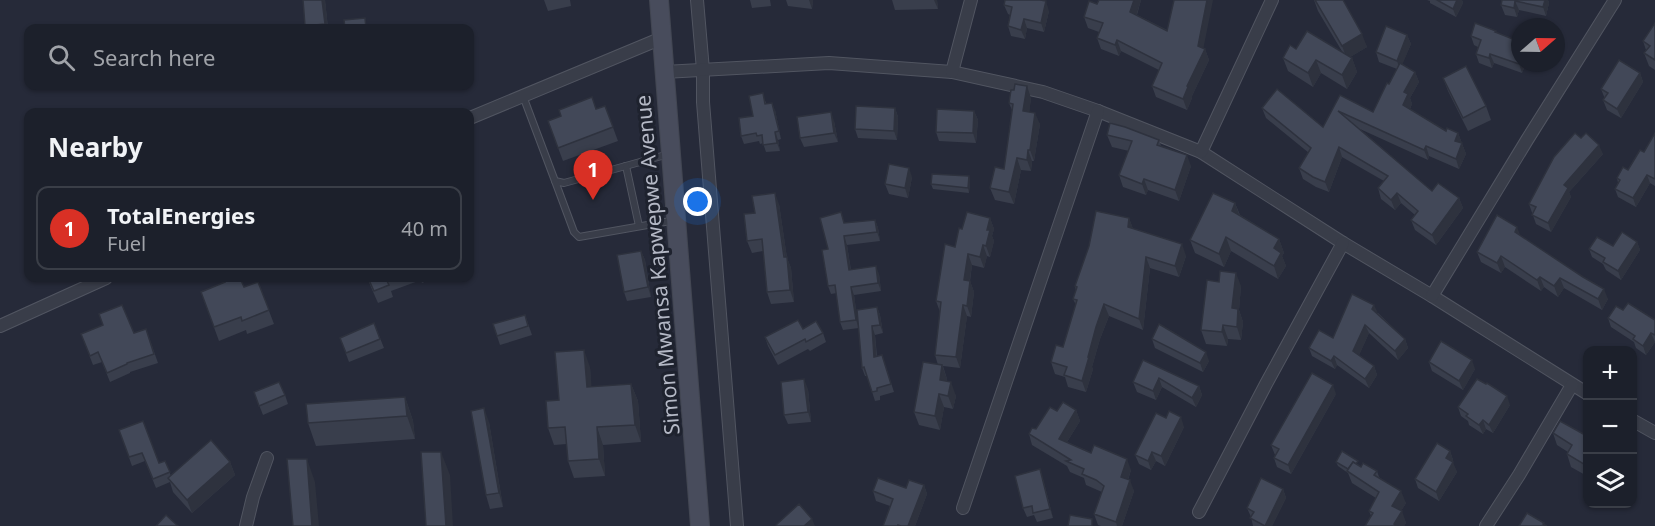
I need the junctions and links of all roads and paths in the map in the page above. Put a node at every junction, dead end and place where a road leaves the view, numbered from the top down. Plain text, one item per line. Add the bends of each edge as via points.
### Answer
1 (659, 0) edge
2 (697, 0) edge
3 (971, 0) edge
4 (1272, 0) edge
5 (1615, 0) edge
6 (662, 38) junction
7 (703, 70) junction
8 (664, 72) junction
9 (952, 72) junction
10 (523, 95) junction
11 (1098, 111) junction
12 (474, 116) edge
13 (1201, 152) junction
14 (670, 153) junction
15 (626, 166) junction
16 (555, 181) junction
17 (676, 220) junction
18 (639, 226) junction
19 (1343, 243) junction
20 (97, 282) edge
21 (1432, 296) junction
22 (0, 326) edge
23 (1572, 385) junction
24 (1583, 392) edge
25 (1637, 423) edge
26 (1655, 433) edge
27 (267, 458) dead end
28 (963, 508) dead end
29 (1199, 512) dead end
30 (246, 526) edge
31 (700, 526) edge
32 (736, 526) edge
33 (1486, 526) edge

1 - 6 main road, Simon Mwansa Kapwepwe Avenue
2 - 7 street
3 - 9 street
4 - 13 street
5 - 21 street
6 - 8 main road, Simon Mwansa Kapwepwe Avenue
6 - 10 street
7 - 8 street
7 - 9 street via 830,63
7 - 32 street
8 - 14 main road, Simon Mwansa Kapwepwe Avenue
9 - 11 street via 1043,92
10 - 12 street
10 - 16 lane
11 - 13 street
11 - 28 street
13 - 19 street
14 - 15 lane
14 - 17 main road, Simon Mwansa Kapwepwe Avenue
15 - 16 lane via 564,183
15 - 18 lane
16 - 18 lane via 579,237
17 - 18 lane
17 - 31 main road, Simon Mwansa Kapwepwe Avenue
19 - 21 street
19 - 29 street
20 - 22 street
21 - 23 street
23 - 24 street
23 - 33 street
25 - 26 street
27 - 30 street

